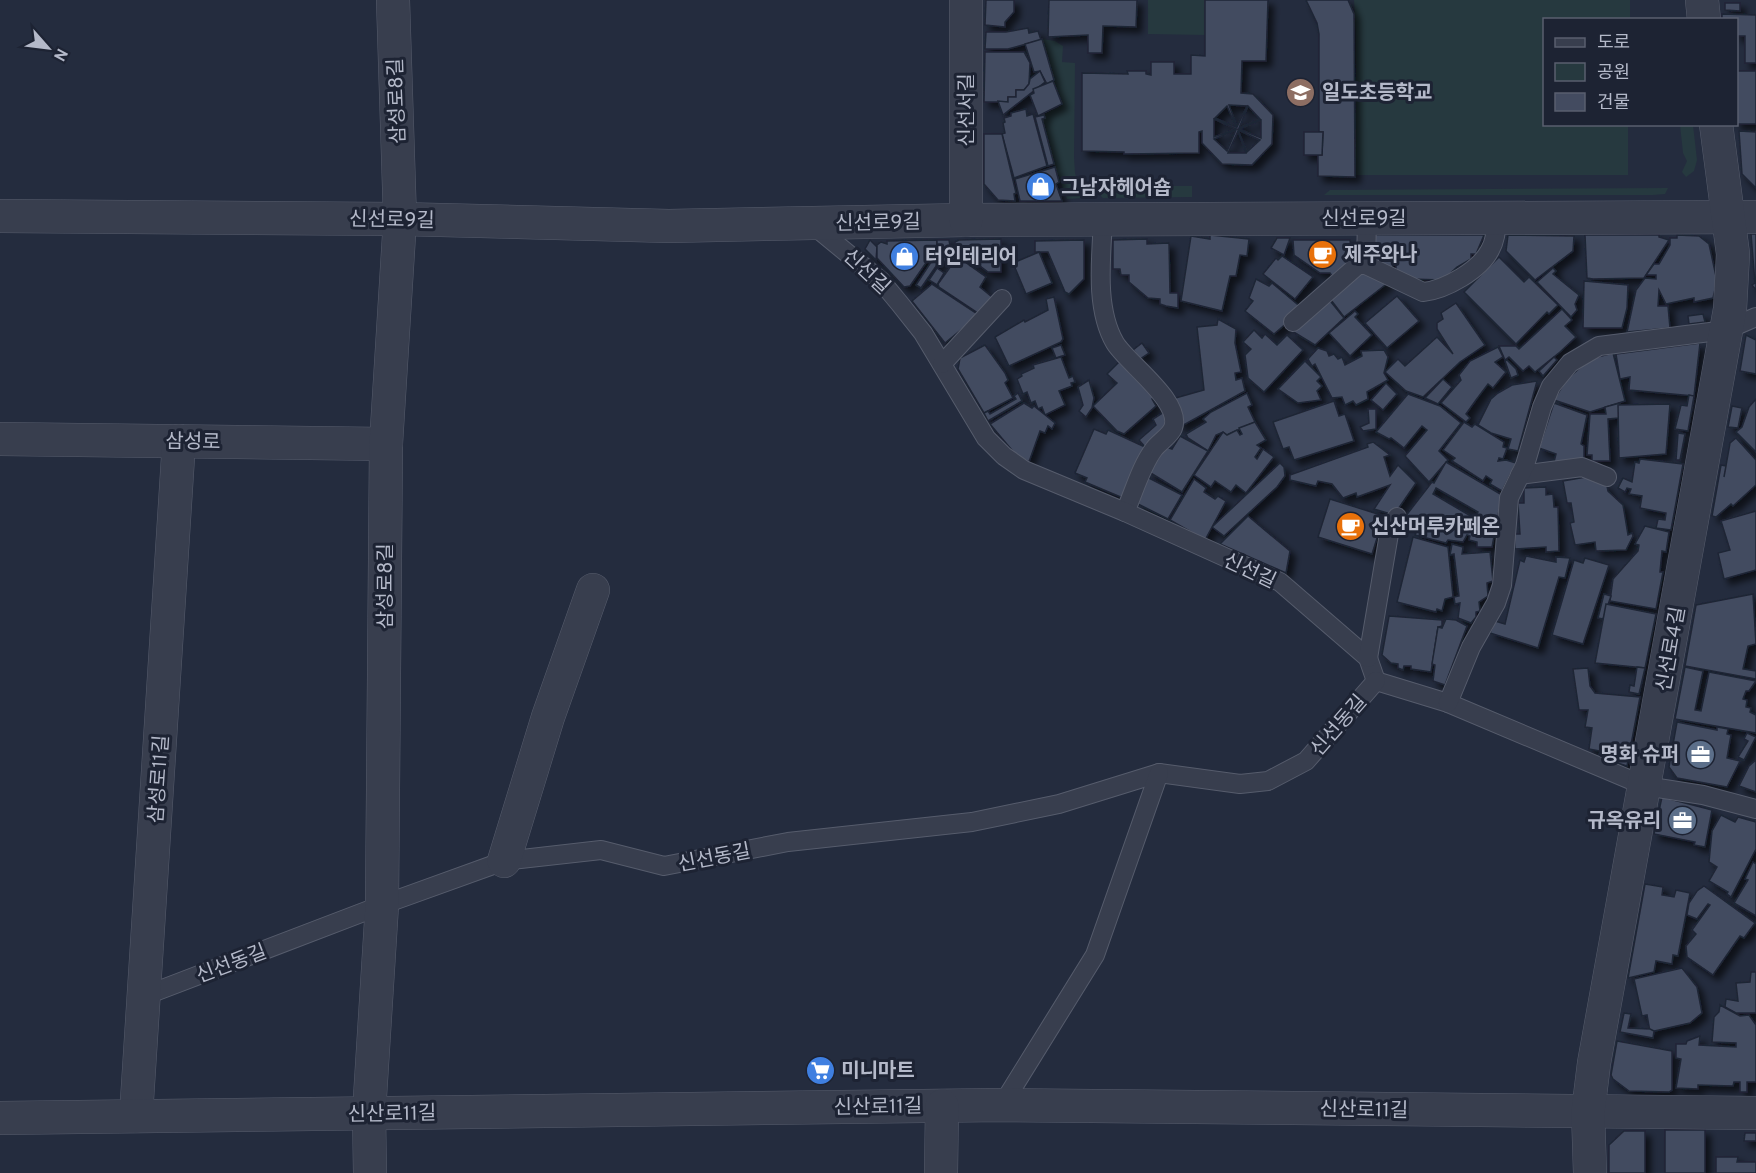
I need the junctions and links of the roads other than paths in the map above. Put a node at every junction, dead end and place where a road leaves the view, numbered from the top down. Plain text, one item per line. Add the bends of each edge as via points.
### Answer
1 (393, 0) edge
2 (966, 0) edge
3 (1702, 0) edge
4 (1704, 18) edge
5 (1717, 126) edge
6 (0, 216) edge
7 (1742, 217) edge
8 (1367, 218) junction
9 (1497, 218) junction
10 (400, 219) junction
11 (966, 220) junction
12 (1103, 220) junction
13 (812, 224) junction
14 (1366, 265) junction
15 (1002, 299) dead end
16 (1756, 317) edge
17 (1293, 322) dead end
18 (1726, 330) junction
19 (942, 364) junction
20 (0, 439) edge
21 (179, 441) junction
22 (386, 444) junction
23 (1520, 475) junction
24 (1607, 477) dead end
25 (1125, 512) junction
26 (1397, 517) dead end
27 (593, 590) dead end
28 (1368, 658) junction
29 (1376, 681) junction
30 (1448, 703) junction
31 (1159, 773) junction
32 (1645, 786) junction
33 (1756, 809) edge
34 (504, 861) junction
35 (382, 905) junction
36 (144, 996) junction
37 (1002, 1105) junction
38 (942, 1106) junction
39 (1588, 1112) junction
40 (369, 1113) junction
41 (1756, 1113) edge
42 (136, 1116) junction
43 (0, 1118) edge
44 (370, 1173) edge
45 (941, 1173) edge
46 (1590, 1173) edge

1 - 10 street, 삼성로8길
2 - 11 street, 신선서길
3 - 4 street
5 - 7 street, 신선로4길
6 - 10 street, 신선로9길
7 - 9 street, 신선로9길
7 - 18 street, 신선로4길 via 1733,254
8 - 9 street, 신선로9길
8 - 12 street, 신선로9길
8 - 14 lane
9 - 14 lane via 1490,252 1463,275 1430,291 1412,288
10 - 13 street, 신선로9길 via 669,226
10 - 22 street, 삼성로8길
11 - 12 street, 신선로9길
11 - 13 street, 신선로9길
12 - 25 lane via 1101,267 1109,329 1122,353 1163,397 1173,422 1173,428 1150,455
13 - 19 lane, 신선길 via 881,281 923,333
14 - 17 lane via 1358,266
15 - 19 lane
16 - 18 lane
18 - 23 lane via 1599,346 1570,363 1546,397
18 - 32 street, 신선로4길
19 - 25 lane, 신선길 via 986,438 1004,456 1024,471
20 - 21 street, 삼성로
21 - 22 street, 삼성로
21 - 36 street, 삼성로11길
22 - 35 street, 삼성로8길
23 - 24 lane via 1582,466
23 - 30 lane via 1509,498 1502,585
25 - 28 lane, 신선길 via 1280,582
26 - 28 lane via 1390,528
27 - 34 street via 548,717
28 - 29 lane
29 - 30 lane
29 - 31 lane, 신선동길 via 1306,761 1268,781 1240,784
30 - 32 lane
31 - 34 lane, 신선동길 via 1059,804 972,822 788,842 664,866 601,850
31 - 37 lane via 1095,955
32 - 33 lane
32 - 39 street, 신선로4길
34 - 35 lane, 신선동길
35 - 36 lane, 신선동길
35 - 40 street, 삼성로8길
36 - 42 street, 삼성로11길
37 - 38 street, 신산로11길
37 - 39 street, 신산로11길
38 - 40 street, 신산로11길
38 - 45 street
39 - 41 street, 신산로11길
39 - 46 street, 신선로4길
40 - 42 street, 신산로11길
40 - 44 street, 삼성로8길
42 - 43 street, 신산로11길

